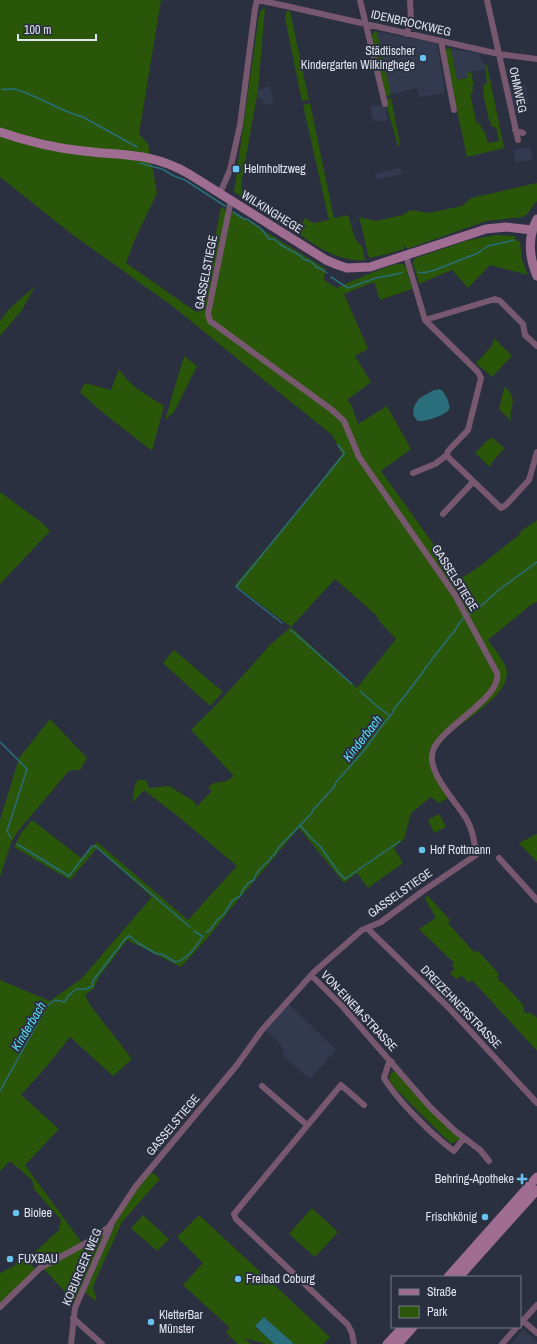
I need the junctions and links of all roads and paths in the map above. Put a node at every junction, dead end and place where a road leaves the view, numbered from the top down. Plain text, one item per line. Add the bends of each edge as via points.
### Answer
1 (360, 0) edge
2 (410, 0) edge
3 (487, 0) edge
4 (257, 1) edge
5 (367, 24) junction
6 (408, 34) junction
7 (441, 41) junction
8 (498, 54) junction
9 (537, 59) edge
10 (385, 104) dead end
11 (454, 110) dead end
12 (515, 130) junction
13 (0, 132) edge
14 (523, 133) dead end
15 (518, 140) dead end
16 (220, 193) junction
17 (232, 200) junction
18 (537, 219) edge
19 (532, 230) junction
20 (406, 256) junction
21 (537, 276) edge
22 (425, 320) junction
23 (537, 346) edge
24 (537, 452) edge
25 (447, 455) junction
26 (413, 473) dead end
27 (473, 482) junction
28 (443, 514) dead end
29 (499, 858) dead end
30 (537, 900) edge
31 (367, 928) junction
32 (311, 975) junction
33 (392, 1062) junction
34 (262, 1086) dead end
35 (536, 1101) edge
36 (364, 1105) dead end
37 (307, 1125) junction
38 (464, 1138) junction
39 (489, 1161) dead end
40 (537, 1177) edge
41 (537, 1190) edge
42 (112, 1223) junction
43 (449, 1276) edge
44 (460, 1276) edge
45 (537, 1305) edge
46 (0, 1307) edge
47 (74, 1318) junction
48 (521, 1323) edge
49 (402, 1328) edge
50 (412, 1328) edge
51 (517, 1328) edge
52 (537, 1333) edge
53 (71, 1344) edge
54 (102, 1344) edge
55 (354, 1344) edge
56 (387, 1344) edge
57 (398, 1344) edge
58 (502, 1344) edge

1 - 5 street
2 - 6 street via 411,19
3 - 8 street, OHMWEG
4 - 5 street, IDENBROCKWEG
4 - 16 street via 240,125 230,170
5 - 6 street, IDENBROCKWEG
5 - 10 street
6 - 7 street, IDENBROCKWEG
7 - 8 street, IDENBROCKWEG
7 - 11 street
8 - 9 street, IDENBROCKWEG
8 - 12 street, OHMWEG
12 - 14 street, OHMWEG
12 - 15 street, OHMWEG
13 - 16 street, WILKINGHEGE via 68,149 149,158 181,169
16 - 17 street, WILKINGHEGE
17 - 20 street, WILKINGHEGE via 326,260 338,265 370,267
17 - 31 street, GASSELSTIEGE via 208,314 210,321 344,421 358,457 455,595 498,678 492,692 444,736 434,748 432,755 432,763 438,776 472,830 476,855 381,922
18 - 19 street
19 - 20 street, WILKINGHEGE via 506,227 486,229
19 - 21 street via 530,252
20 - 22 street
22 - 23 street via 496,299 523,324 525,335
22 - 25 street via 478,372 481,378 468,430
24 - 27 street via 529,480 501,508
25 - 26 street via 435,464
25 - 27 street
27 - 28 street
29 - 30 street
31 - 32 street, GASSELSTIEGE
31 - 35 street, DREIZEHNERSTRASSE via 448,1007
32 - 33 street, VON-EINEM-STRASSE
32 - 42 street, GASSELSTIEGE via 262,1030 237,1065 136,1186
33 - 38 street, VON-EINEM-STRASSE via 430,1107
33 - 38 street, VON-EINEM-STRASSE via 388,1065 384,1078 395,1094 454,1151
34 - 37 street
36 - 37 street via 341,1085
37 - 55 street via 234,1215 348,1325
38 - 39 street, VON-EINEM-STRASSE via 480,1150
40 - 43 street
41 - 44 street
42 - 46 street, GASSELSTIEGE via 88,1242 40,1268
42 - 47 street, KOBURGER WEG via 75,1308
45 - 48 street
47 - 53 street, KOBURGER WEG
47 - 54 street
48 - 52 street
49 - 56 street
50 - 57 street
51 - 58 street

